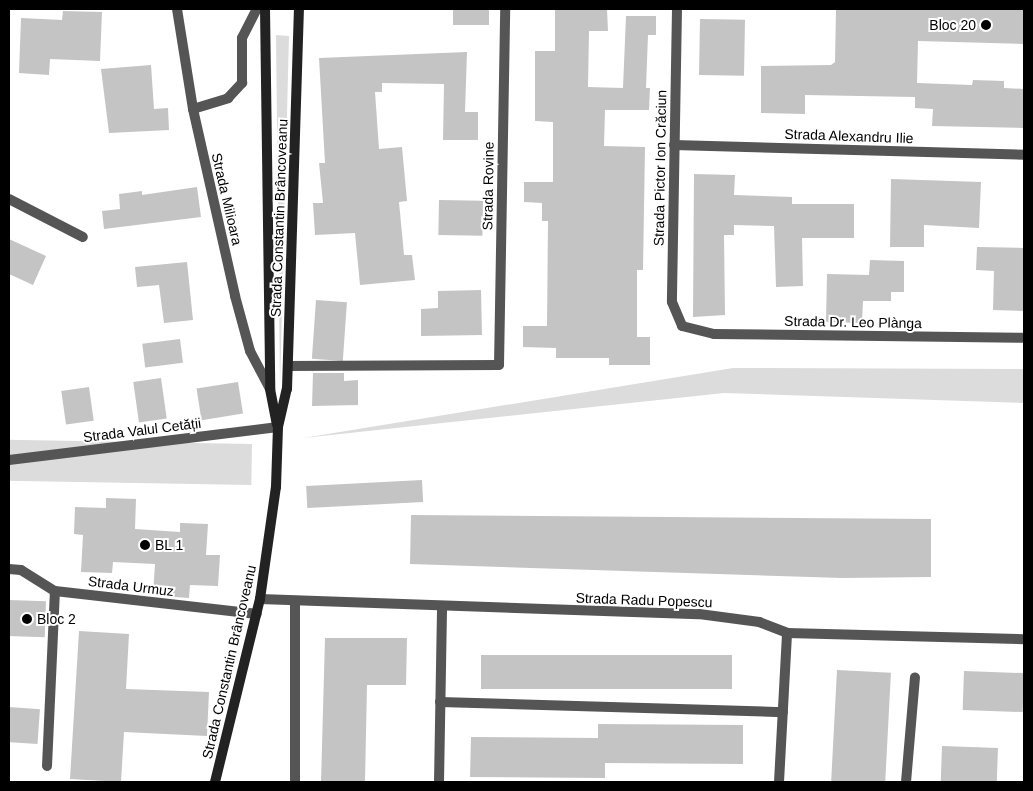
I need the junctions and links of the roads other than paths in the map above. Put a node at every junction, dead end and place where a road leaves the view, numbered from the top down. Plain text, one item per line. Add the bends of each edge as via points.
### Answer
1 (176, 9) edge
2 (256, 9) edge
3 (265, 9) edge
4 (299, 9) edge
5 (505, 9) edge
6 (677, 9) edge
7 (193, 109) junction
8 (674, 145) junction
9 (1024, 155) edge
10 (9, 199) edge
11 (84, 237) dead end
12 (682, 326) joint
13 (1024, 338) edge
14 (288, 366) junction
15 (270, 389) junction
16 (278, 428) junction
17 (9, 460) edge
18 (9, 569) edge
19 (54, 591) junction
20 (260, 599) junction
21 (295, 602) junction
22 (442, 608) junction
23 (257, 614) junction
24 (787, 633) junction
25 (1024, 639) edge
26 (915, 677) dead end
27 (440, 702) junction
28 (783, 712) junction
29 (47, 766) dead end
30 (215, 782) edge
31 (295, 782) edge
32 (439, 782) edge
33 (779, 782) edge
34 (906, 782) edge

1 - 7 street, Strada Milioara
2 - 7 street via 242,38 242,83 228,98
3 - 15 main road, Strada Constantin Brâncoveanu
4 - 14 main road, Strada Constantin Brâncoveanu
5 - 14 street, Strada Rovine via 499,364
6 - 8 street, Strada Pictor Ion Crăciun
7 - 15 street, Strada Milioara via 245,334
8 - 9 street, Strada Alexandru Ilie
8 - 12 street, Strada Pictor Ion Crăciun via 672,302
10 - 11 street
12 - 13 street, Strada Dr. Leo Plànga via 714,334
14 - 16 main road, Strada Constantin Brâncoveanu via 287,389
15 - 16 main road, Strada Constantin Brâncoveanu
16 - 17 street, Strada Valul Cetății
16 - 20 main road, Strada Constantin Brâncoveanu via 276,486
18 - 19 street, Strada Urmuz via 21,570
19 - 23 street, Strada Urmuz
19 - 29 street
20 - 21 street, Strada Radu Popescu
20 - 23 main road, Strada Constantin Brâncoveanu
21 - 22 street, Strada Radu Popescu
21 - 31 street
22 - 24 street, Strada Radu Popescu via 698,614 759,622
22 - 27 street
23 - 30 main road, Strada Constantin Brâncoveanu
24 - 25 street, Strada Radu Popescu
24 - 28 street
26 - 34 street
27 - 28 street
27 - 32 street
28 - 33 street

